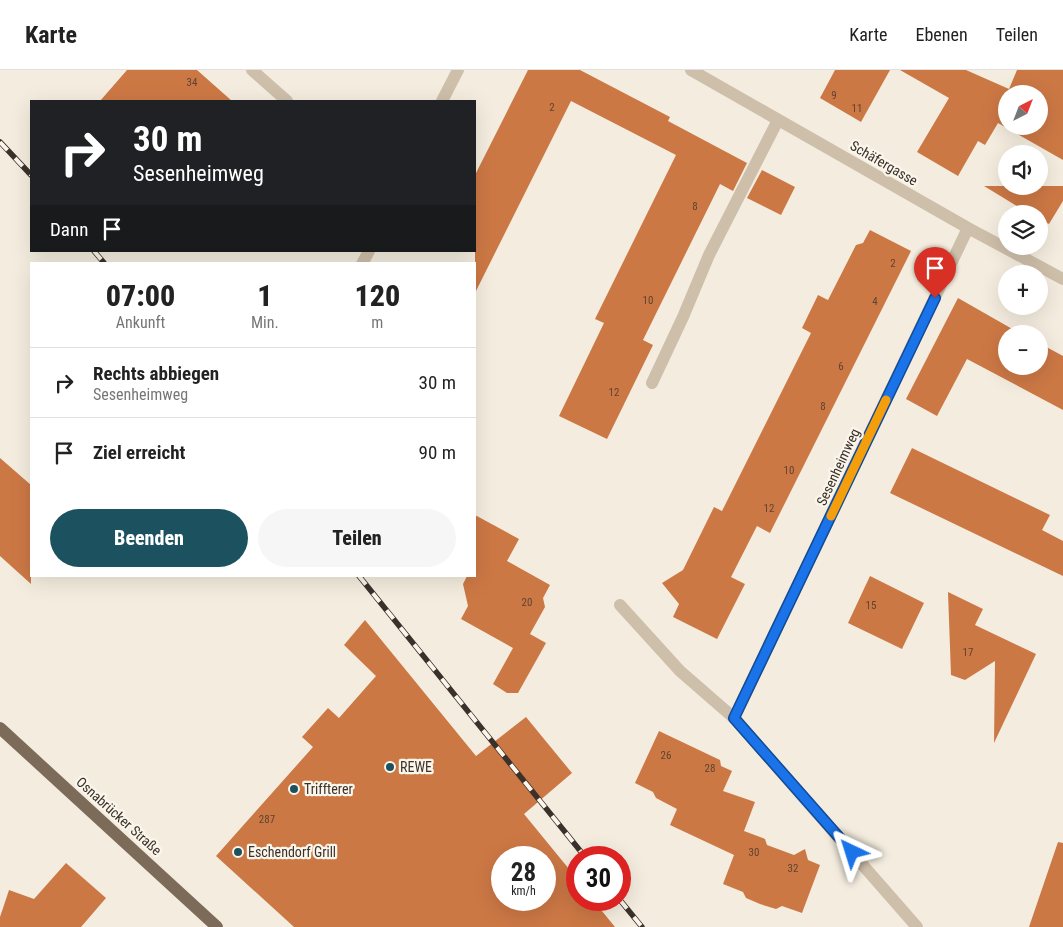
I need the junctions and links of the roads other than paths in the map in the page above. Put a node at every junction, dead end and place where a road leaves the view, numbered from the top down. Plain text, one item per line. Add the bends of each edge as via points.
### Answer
1 (252, 70) edge
2 (458, 70) edge
3 (690, 70) edge
4 (286, 100) edge
5 (443, 100) edge
6 (778, 120) junction
7 (968, 228) junction
8 (1063, 279) edge
9 (652, 383) dead end
10 (620, 605) dead end
11 (734, 718) junction
12 (0, 728) edge
13 (217, 927) edge
14 (917, 927) edge

1 - 4 street
2 - 5 street
3 - 6 street, Schäfergasse
6 - 7 street, Schäfergasse
6 - 9 street via 709,255
7 - 8 street, Schäfergasse
7 - 11 street, Sesenheimweg
10 - 11 street via 680,672
11 - 14 street
12 - 13 main road, Osnabrücker Straße

